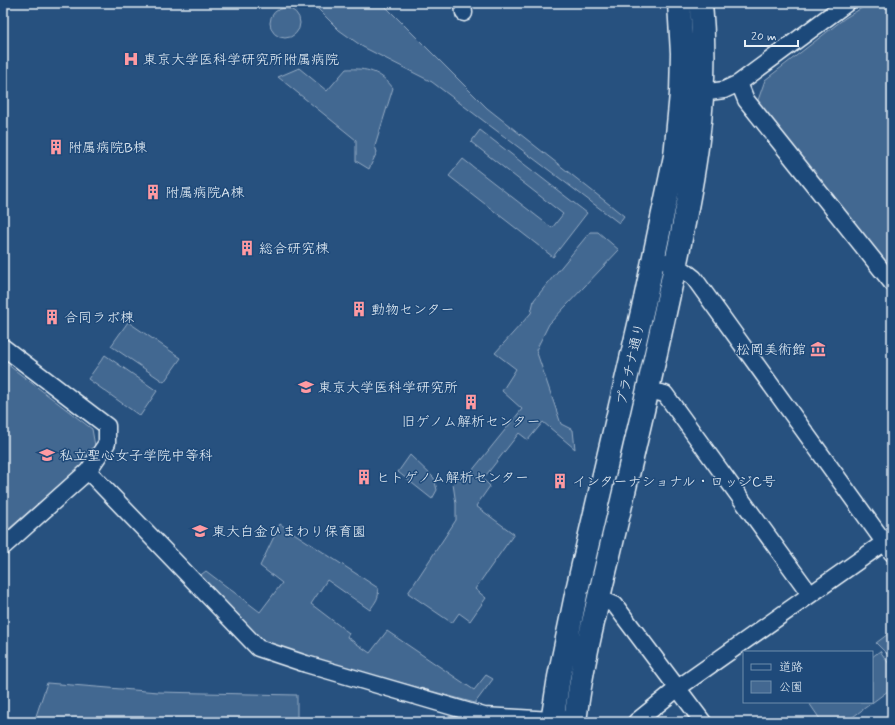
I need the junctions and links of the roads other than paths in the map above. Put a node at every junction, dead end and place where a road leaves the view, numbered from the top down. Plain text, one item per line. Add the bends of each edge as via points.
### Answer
1 (679, 3) edge
2 (701, 3) edge
3 (847, 3) edge
4 (739, 83) junction
5 (681, 94) junction
6 (703, 94) junction
7 (654, 259) junction
8 (676, 264) junction
9 (892, 283) edge
10 (3, 347) edge
11 (648, 390) junction
12 (88, 471) junction
13 (889, 544) edge
14 (3, 547) edge
15 (810, 594) junction
16 (599, 598) junction
17 (678, 688) junction
18 (575, 719) edge
19 (552, 721) edge
20 (636, 722) edge
21 (703, 722) edge

1 - 5 main road, プラチナ通り
2 - 6 main road, プラチナ通り via 705,53
3 - 4 street
4 - 6 street via 724,90
4 - 9 street via 746,100
5 - 6 street
5 - 7 main road, プラチナ通り via 675,156
6 - 8 main road, プラチナ通り via 697,158
7 - 8 street
7 - 19 main road, プラチナ通り via 577,590
8 - 11 main road, プラチナ通り
8 - 13 street via 694,278
10 - 12 street via 107,426 107,443
11 - 15 street via 665,394
11 - 16 main road, プラチナ通り
12 - 14 street
12 - 19 street via 258,648 484,716
13 - 15 street
15 - 17 street
16 - 17 street via 615,605
16 - 18 main road, プラチナ通り
17 - 20 street
17 - 21 street
18 - 19 street

